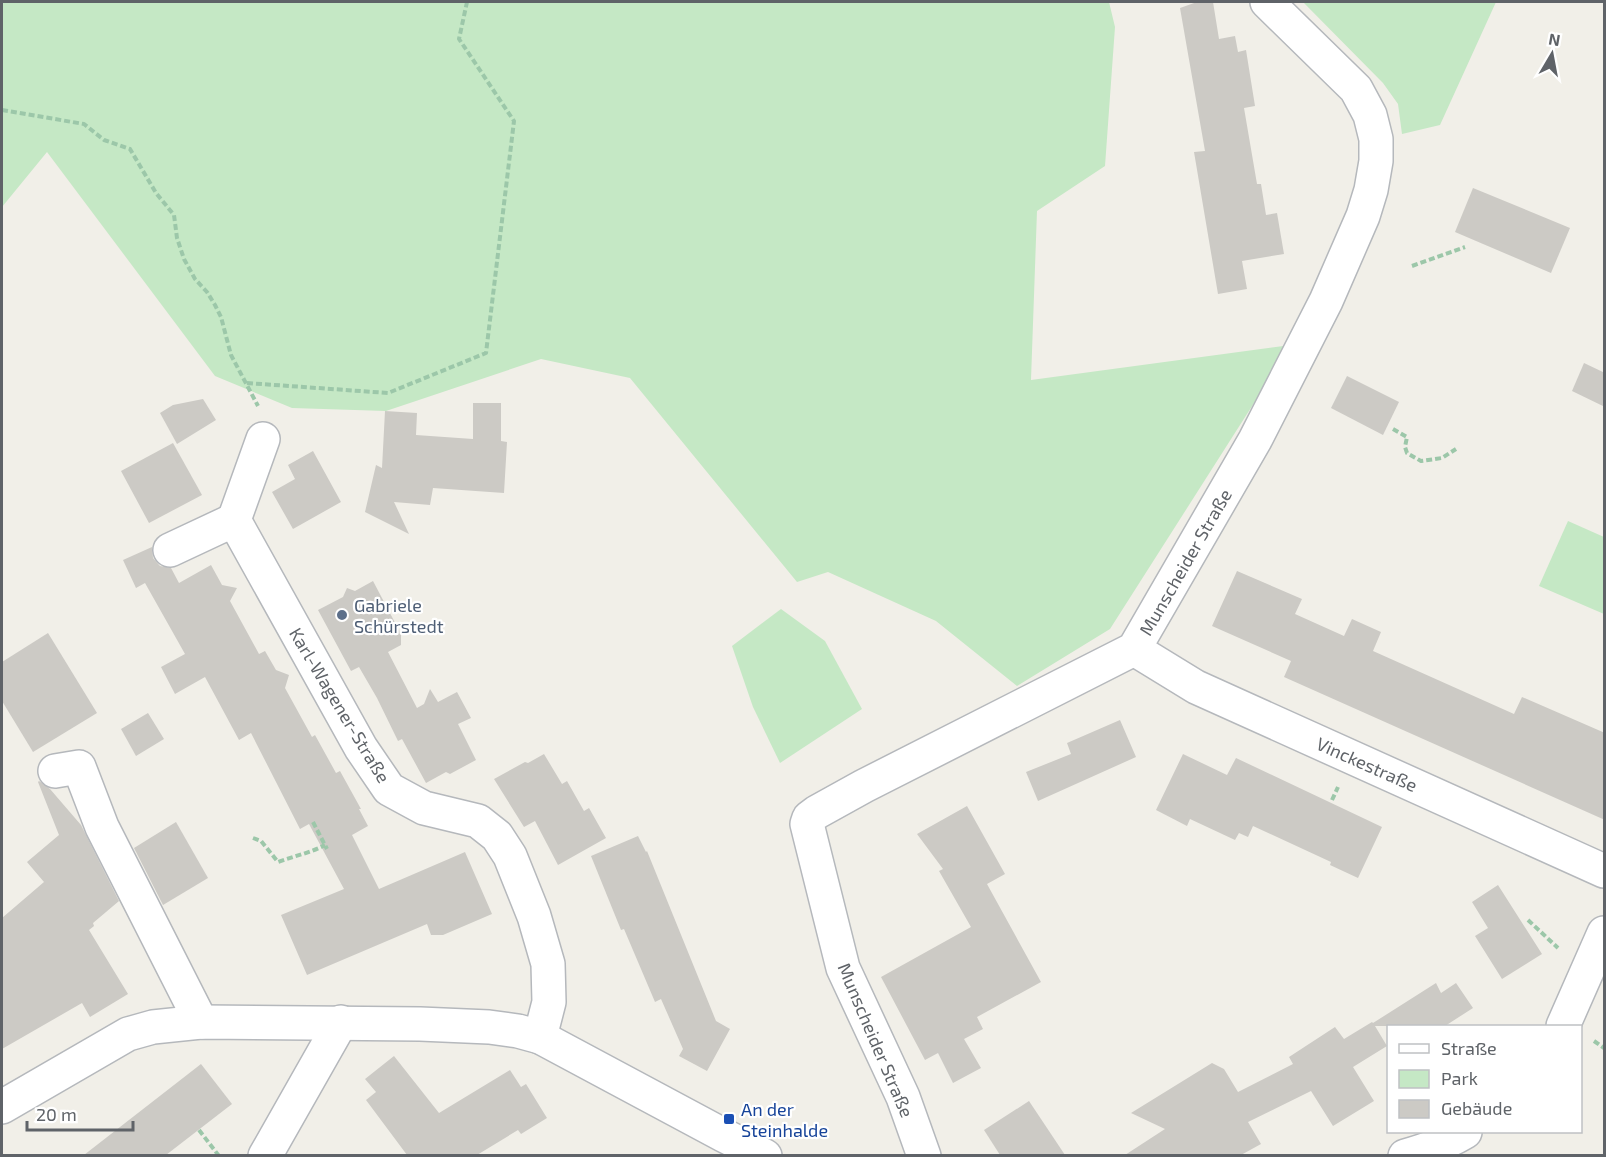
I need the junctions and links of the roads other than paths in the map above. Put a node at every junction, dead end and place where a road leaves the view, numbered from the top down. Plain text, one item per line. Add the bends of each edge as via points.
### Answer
1 (1267, 2) edge
2 (262, 439) road end
3 (234, 520) junction
4 (170, 550) dead end
5 (1134, 649) junction
6 (55, 771) dead end
7 (1605, 871) edge
8 (1605, 933) edge
9 (201, 1022) junction
10 (341, 1022) junction
11 (1563, 1025) edge
12 (540, 1037) junction
13 (2, 1107) edge
14 (1462, 1133) edge
15 (265, 1155) edge
16 (765, 1155) edge
17 (924, 1155) edge
18 (1405, 1155) edge

1 - 5 street, Munscheider Straße via 1356,89 1370,115 1376,139 1371,190 1326,301 1255,440
2 - 3 street
3 - 4 street
3 - 12 street, Karl-Wagener-Straße via 361,748 389,789 424,808 478,821 497,836 510,856 548,963 549,1002
5 - 7 street, Vinckestraße via 1196,687
5 - 17 street, Munscheider Straße via 864,786 809,818 807,824 843,968 903,1097
6 - 9 street via 79,767 102,827
8 - 11 street
9 - 10 street
9 - 13 street via 144,1028 128,1034
10 - 12 street via 489,1027
10 - 15 street
12 - 16 street
14 - 18 street

